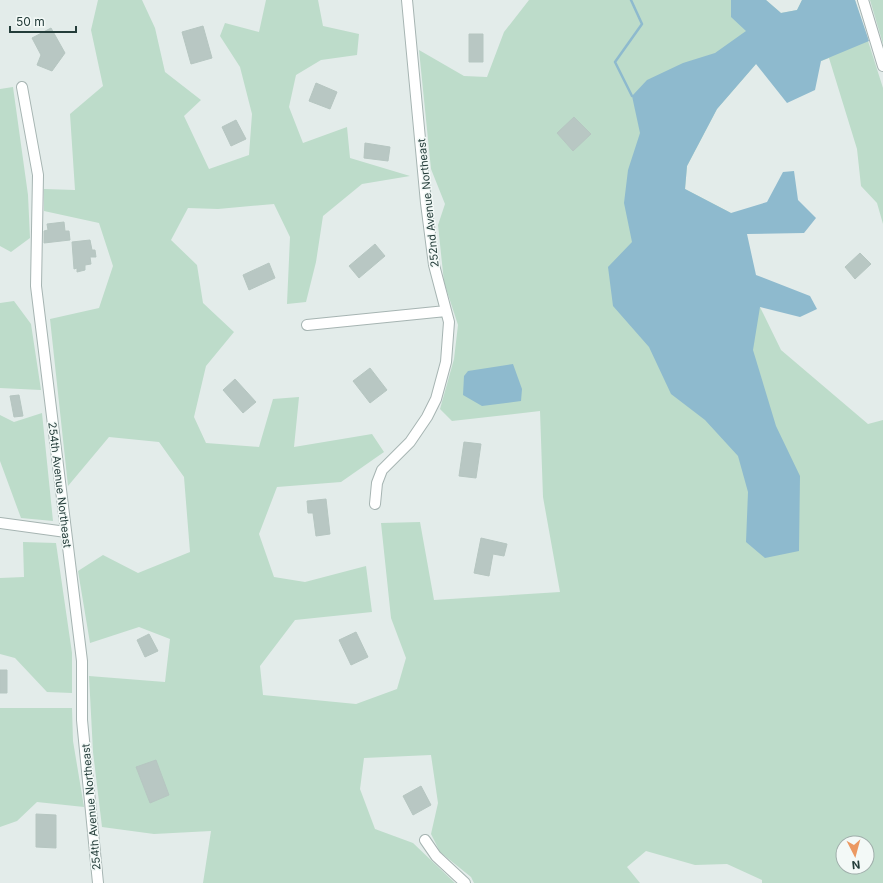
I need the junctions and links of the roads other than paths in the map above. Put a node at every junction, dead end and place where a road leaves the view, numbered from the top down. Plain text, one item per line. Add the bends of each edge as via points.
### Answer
1 (407, 0) edge
2 (864, 0) edge
3 (883, 66) edge
4 (22, 87) dead end
5 (446, 311) junction
6 (307, 325) dead end
7 (375, 504) dead end
8 (0, 523) edge
9 (66, 532) junction
10 (425, 840) dead end
11 (98, 883) edge
12 (465, 883) edge

1 - 5 street, 252nd Avenue Northeast via 434,265
2 - 3 street
4 - 9 street, 254th Avenue Northeast via 38,174 36,286
5 - 6 street
5 - 7 street, 252nd Avenue Northeast via 449,322 446,362 436,399 410,442 382,470 377,484
8 - 9 street
9 - 11 street, 254th Avenue Northeast via 82,660 82,720
10 - 12 street via 436,856

